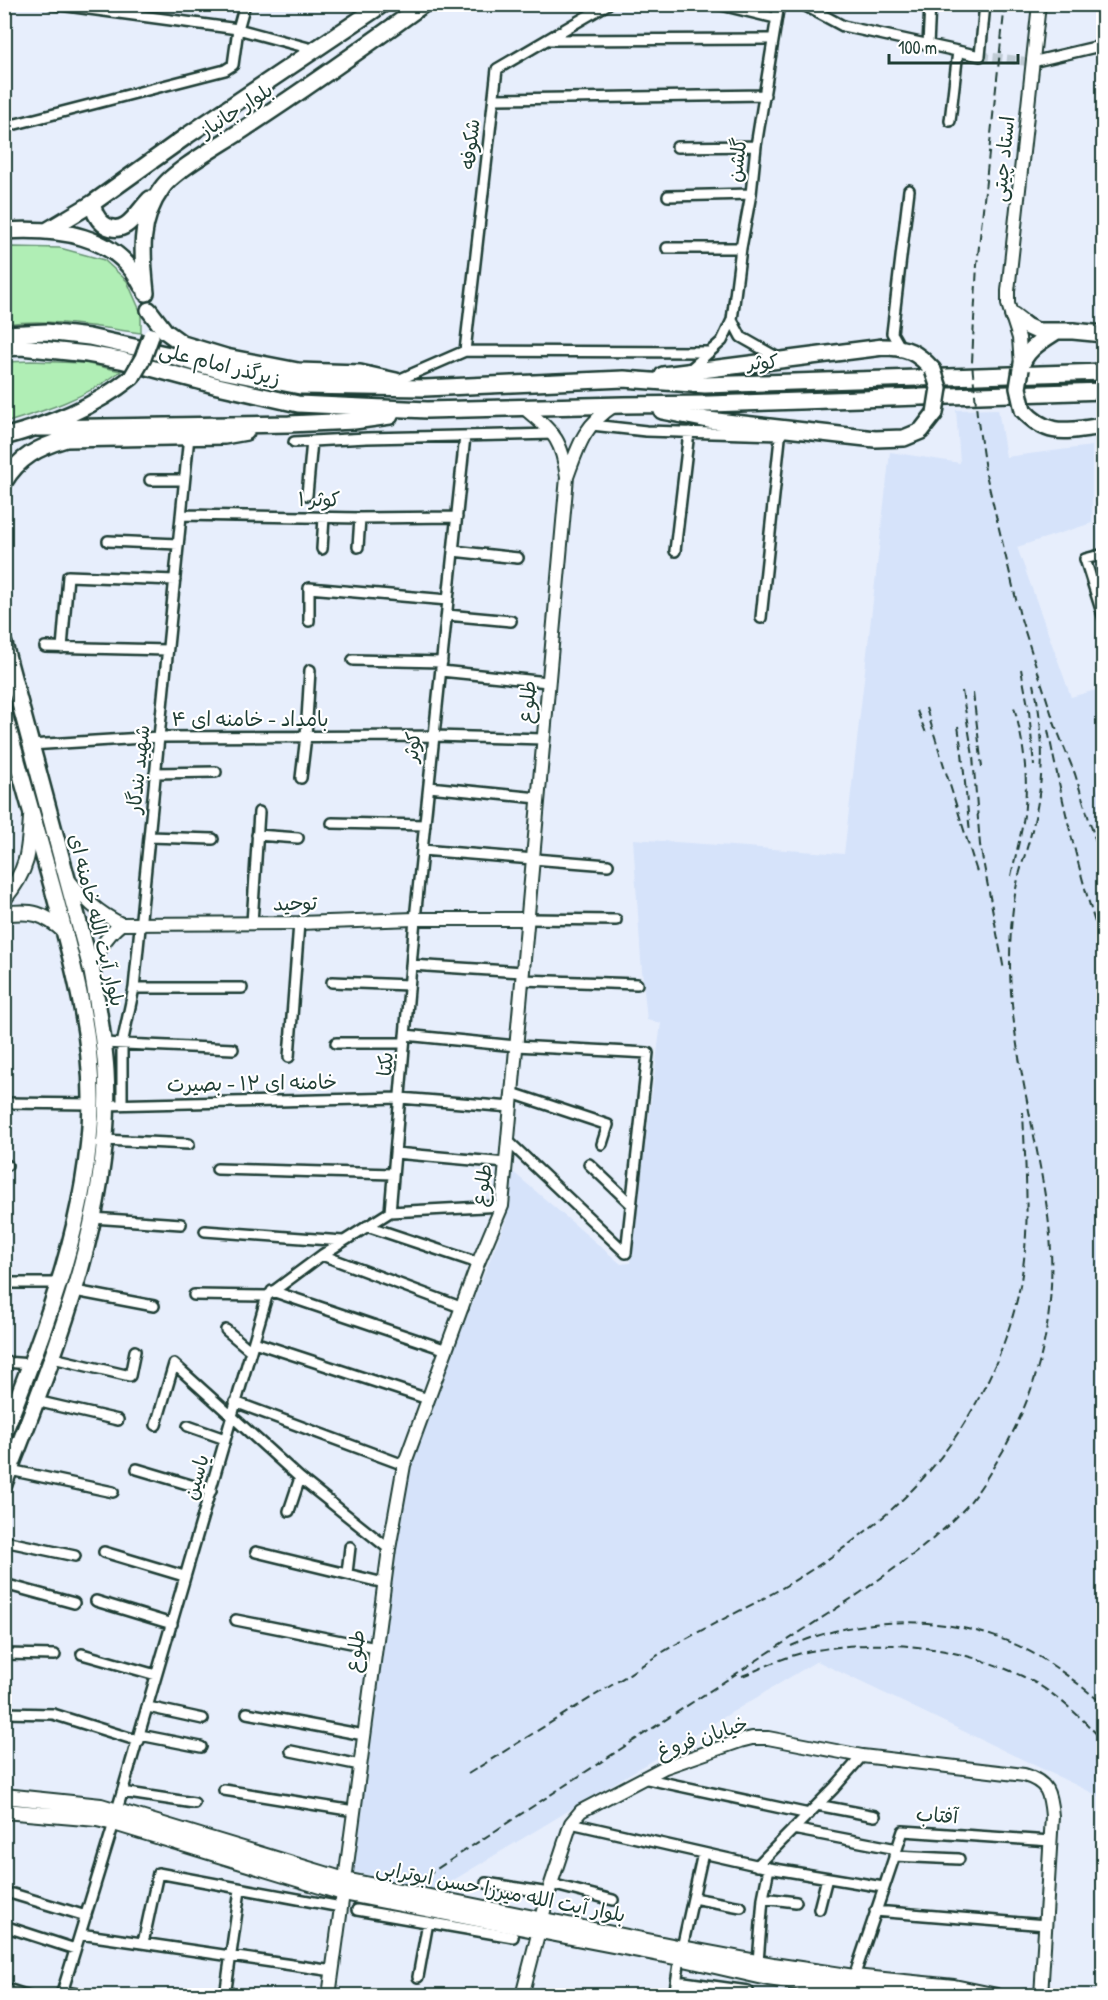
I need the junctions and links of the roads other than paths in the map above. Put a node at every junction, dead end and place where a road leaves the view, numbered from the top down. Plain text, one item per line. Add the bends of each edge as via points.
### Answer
1 (52, 4) edge
2 (245, 4) edge
3 (383, 4) edge
4 (424, 4) edge
5 (608, 4) edge
6 (717, 4) edge
7 (779, 4) edge
8 (802, 4) edge
9 (930, 4) edge
10 (985, 4) edge
11 (1039, 4) edge
12 (775, 18) junction
13 (238, 29) junction
14 (772, 39) junction
15 (547, 40) junction
16 (928, 45) junction
17 (1104, 45) edge
18 (316, 50) junction
19 (958, 51) junction
20 (1032, 62) junction
21 (765, 95) junction
22 (494, 99) junction
23 (950, 122) dead end
24 (4, 127) edge
25 (756, 146) junction
26 (677, 147) dead end
27 (163, 186) junction
28 (909, 190) dead end
29 (751, 195) junction
30 (668, 196) dead end
31 (93, 202) junction
32 (48, 230) junction
33 (4, 231) edge
34 (667, 248) dead end
35 (741, 248) junction
36 (146, 293) junction
37 (149, 310) junction
38 (1013, 316) junction
39 (732, 320) junction
40 (1057, 331) junction
41 (4, 334) edge
42 (1104, 334) edge
43 (900, 347) junction
44 (4, 348) edge
45 (465, 351) junction
46 (710, 352) junction
47 (782, 360) junction
48 (1021, 367) junction
49 (686, 372) junction
50 (1104, 372) edge
51 (624, 379) junction
52 (396, 381) junction
53 (425, 388) junction
54 (1104, 391) edge
55 (620, 405) junction
56 (523, 407) junction
57 (427, 410) junction
58 (354, 421) junction
59 (289, 424) junction
60 (592, 425) junction
61 (1104, 426) edge
62 (118, 427) junction
63 (37, 428) junction
64 (689, 432) junction
65 (781, 432) junction
66 (554, 434) junction
67 (189, 436) junction
68 (465, 436) junction
69 (4, 437) edge
70 (137, 438) junction
71 (368, 438) junction
72 (312, 441) junction
73 (294, 442) dead end
74 (567, 477) junction
75 (150, 480) dead end
76 (184, 480) junction
77 (4, 482) edge
78 (307, 495) dead end
79 (181, 515) junction
80 (324, 517) junction
81 (457, 517) junction
82 (360, 518) junction
83 (108, 541) dead end
84 (178, 544) junction
85 (358, 547) dead end
86 (322, 549) dead end
87 (453, 551) junction
88 (675, 551) dead end
89 (1104, 555) edge
90 (518, 558) dead end
91 (174, 580) junction
92 (448, 600) junction
93 (447, 615) junction
94 (761, 618) dead end
95 (1104, 619) edge
96 (309, 621) dead end
97 (511, 621) dead end
98 (4, 645) edge
99 (45, 647) dead end
100 (62, 648) junction
101 (168, 650) junction
102 (353, 660) dead end
103 (441, 666) junction
104 (310, 670) dead end
105 (548, 682) junction
106 (4, 714) edge
107 (306, 736) junction
108 (434, 736) junction
109 (159, 737) junction
110 (543, 739) junction
111 (8, 740) edge
112 (30, 745) junction
113 (216, 772) dead end
114 (155, 773) junction
115 (301, 778) dead end
116 (429, 787) junction
117 (538, 798) junction
118 (31, 812) junction
119 (259, 813) dead end
120 (332, 823) dead end
121 (425, 825) junction
122 (257, 835) junction
123 (149, 837) junction
124 (298, 838) dead end
125 (213, 839) dead end
126 (422, 850) junction
127 (533, 859) junction
128 (608, 865) dead end
129 (67, 879) junction
130 (4, 899) edge
131 (4, 914) edge
132 (528, 919) junction
133 (415, 920) junction
134 (616, 920) dead end
135 (140, 923) junction
136 (252, 923) junction
137 (298, 923) junction
138 (121, 924) junction
139 (65, 932) junction
140 (411, 965) junction
141 (92, 972) junction
142 (522, 976) junction
143 (332, 982) dead end
144 (637, 984) dead end
145 (409, 985) junction
146 (134, 988) junction
147 (242, 988) dead end
148 (405, 1039) junction
149 (336, 1042) dead end
150 (103, 1043) junction
151 (122, 1044) junction
152 (516, 1046) junction
153 (233, 1049) dead end
154 (288, 1057) dead end
155 (512, 1094) junction
156 (400, 1098) junction
157 (4, 1103) edge
158 (98, 1104) junction
159 (122, 1104) junction
160 (511, 1107) junction
161 (103, 1140) junction
162 (508, 1141) junction
163 (189, 1144) dead end
164 (602, 1144) dead end
165 (395, 1153) junction
166 (506, 1163) junction
167 (589, 1164) dead end
168 (217, 1168) dead end
169 (393, 1174) junction
170 (631, 1204) junction
171 (502, 1206) junction
172 (390, 1212) junction
173 (92, 1218) junction
174 (181, 1224) dead end
175 (367, 1226) junction
176 (205, 1231) dead end
177 (343, 1241) junction
178 (322, 1256) junction
179 (478, 1263) junction
180 (4, 1282) edge
181 (59, 1283) junction
182 (75, 1291) junction
183 (194, 1294) dead end
184 (270, 1294) junction
185 (154, 1306) dead end
186 (463, 1308) junction
187 (226, 1330) dead end
188 (252, 1346) junction
189 (447, 1350) junction
190 (135, 1351) dead end
191 (53, 1358) junction
192 (4, 1362) edge
193 (31, 1364) junction
194 (428, 1399) junction
195 (36, 1401) junction
196 (235, 1402) junction
197 (231, 1417) junction
198 (118, 1420) dead end
199 (156, 1425) dead end
200 (188, 1426) dead end
201 (4, 1432) edge
202 (225, 1439) junction
203 (404, 1465) junction
204 (137, 1469) dead end
205 (7, 1477) edge
206 (300, 1478) junction
207 (211, 1491) junction
208 (113, 1492) dead end
209 (289, 1511) dead end
210 (4, 1541) edge
211 (350, 1547) dead end
212 (389, 1549) junction
213 (104, 1552) dead end
214 (256, 1552) dead end
215 (75, 1556) dead end
216 (346, 1573) junction
217 (184, 1576) junction
218 (384, 1583) junction
219 (4, 1584) edge
220 (96, 1601) dead end
221 (74, 1603) dead end
222 (236, 1620) dead end
223 (172, 1624) junction
224 (375, 1648) junction
225 (4, 1654) edge
226 (82, 1654) dead end
227 (55, 1656) dead end
228 (156, 1675) junction
229 (148, 1707) junction
230 (4, 1713) edge
231 (247, 1713) dead end
232 (203, 1719) dead end
233 (364, 1735) junction
234 (140, 1738) junction
235 (201, 1747) dead end
236 (291, 1751) dead end
237 (862, 1756) junction
238 (360, 1765) junction
239 (643, 1778) junction
240 (224, 1790) dead end
241 (122, 1792) junction
242 (4, 1796) edge
243 (194, 1803) dead end
244 (817, 1805) junction
245 (4, 1811) edge
246 (354, 1811) junction
247 (808, 1814) junction
248 (116, 1816) junction
249 (874, 1816) dead end
250 (570, 1823) junction
251 (793, 1829) junction
252 (1051, 1841) junction
253 (896, 1852) junction
254 (703, 1853) junction
255 (959, 1859) dead end
256 (757, 1866) junction
257 (769, 1868) junction
258 (827, 1878) junction
259 (486, 1883) dead end
260 (344, 1886) junction
261 (883, 1887) junction
262 (550, 1889) junction
263 (240, 1890) junction
264 (13, 1894) dead end
265 (693, 1898) junction
266 (764, 1898) junction
267 (613, 1900) dead end
268 (796, 1902) dead end
269 (341, 1907) junction
270 (384, 1907) junction
271 (741, 1907) dead end
272 (819, 1909) dead end
273 (357, 1910) dead end
274 (875, 1911) junction
275 (86, 1916) junction
276 (428, 1922) junction
277 (1046, 1924) junction
278 (541, 1925) junction
279 (4, 1926) edge
280 (488, 1926) junction
281 (80, 1934) junction
282 (513, 1937) dead end
283 (143, 1943) junction
284 (75, 1949) junction
285 (681, 1953) junction
286 (230, 1956) junction
287 (758, 1962) junction
288 (333, 1971) junction
289 (418, 1977) dead end
290 (854, 1977) junction
291 (677, 1981) junction
292 (4, 1988) edge
293 (845, 1992) edge
294 (62, 1993) edge
295 (29, 1995) edge
296 (88, 1995) edge
297 (225, 1995) edge
298 (330, 1995) edge
299 (522, 1995) edge
300 (674, 1995) edge
301 (748, 1995) edge
302 (913, 1995) edge
303 (997, 1995) edge
304 (1041, 1995) edge

1 - 13 street
2 - 13 street
3 - 18 main road, بلوار جانباز
4 - 27 main road, بلوار جانباز
5 - 15 street, شکوفه
6 - 12 street
7 - 12 street, گلشن
8 - 16 street via 843,26
9 - 16 street
10 - 19 street via 980,56
11 - 20 street, استاد چیتی
12 - 14 street, گلشن
13 - 18 street
13 - 24 street via 233,65 225,70
14 - 15 street
14 - 21 street, گلشن
15 - 22 street, شکوفه via 497,69
16 - 19 street
17 - 20 street
18 - 31 main road, بلوار جانباز
19 - 23 street
20 - 38 street, استاد چیتی via 1008,291
21 - 22 street
21 - 25 street, گلشن
22 - 45 street, شکوفه
25 - 26 street
25 - 29 street, گلشن
27 - 31 main road via 126,225 119,227 100,222
27 - 36 main road, بلوار جانباز via 147,213 143,233
28 - 43 street via 892,333
29 - 30 street
29 - 35 street, گلشن
31 - 32 main road, بلوار جانباز
32 - 33 main road
32 - 36 main road via 104,245 129,265
34 - 35 street
35 - 39 street, گلشن
36 - 37 main road, بلوار جانباز
37 - 52 main road via 165,331 183,344 226,357 298,371 360,373
37 - 63 main road, بلوار جانباز, bridge via 151,336 132,377 94,403
38 - 40 main road via 1037,331
38 - 48 street, استاد چیتی
39 - 46 street via 722,341
39 - 47 street via 741,337
40 - 42 main road
40 - 48 main road via 1039,343
41 - 53 main road, زیرگذر امام علی via 46,332 89,337 222,371 300,386
43 - 47 main road
43 - 65 main road, bridge via 924,360 933,370 939,388 935,413 921,431 904,438 875,439
44 - 57 main road, زیرگذر امام علی via 121,360 298,404
45 - 46 street
45 - 52 street
46 - 49 street
47 - 49 main road
48 - 61 main road, bridge via 1019,399 1034,422 1064,431
49 - 51 main road
50 - 51 main road, کوثر via 705,385
51 - 53 main road, کوثر
52 - 53 main road
54 - 55 main road, کوثر
55 - 56 main road, کوثر
55 - 60 street via 601,414
55 - 65 main road
56 - 57 main road, کوثر
56 - 66 street
57 - 58 main road
58 - 59 main road
58 - 71 street
59 - 62 main road
59 - 67 main road via 224,436
60 - 64 street
60 - 74 street via 581,438
62 - 63 main road
62 - 70 main road
63 - 69 main road
64 - 65 street
64 - 88 street
65 - 94 street
66 - 68 street
66 - 74 street via 563,453
67 - 70 main road
67 - 76 street, شهید بندگار
68 - 71 street
68 - 81 street, کوثر
70 - 77 main road via 66,439 43,446 22,459
71 - 72 street
72 - 73 street
72 - 78 street
74 - 105 street, طلوع
75 - 76 street
76 - 79 street, شهید بندگار
79 - 80 street, کوثر ۱
79 - 84 street, شهید بندگار
80 - 82 street, کوثر ۱
80 - 86 street
81 - 82 street, کوثر ۱
81 - 87 street, کوثر
82 - 85 street
83 - 84 street
84 - 91 street, شهید بندگار
87 - 90 street
87 - 92 street, کوثر
89 - 95 street via 1085,559
91 - 100 street via 68,576
91 - 101 street, شهید بندگار
92 - 93 street, کوثر
92 - 96 street via 309,588
93 - 97 street
93 - 103 street, کوثر
98 - 112 main road, بلوار آیت الله خامنه ای
99 - 100 street
100 - 101 street
101 - 109 street, شهید بندگار
102 - 103 street
103 - 105 street
103 - 108 street, کوثر
104 - 107 street
105 - 110 street, طلوع
106 - 111 main road, بلوار آیت الله خامنه ای
107 - 108 street, بامداد - خامنه ای ۴
107 - 109 street, بامداد - خامنه ای ۴
107 - 115 street
108 - 110 street, بامداد - خامنه ای ۴
108 - 116 street, کوثر
109 - 112 street, بامداد - خامنه ای ۴
109 - 114 street, شهید بندگار
110 - 117 street, طلوع
111 - 118 main road, بلوار آیت الله خامنه ای
112 - 129 main road, بلوار آیت الله خامنه ای
113 - 114 street
114 - 123 street, شهید بندگار
116 - 117 street
116 - 121 street, کوثر
117 - 127 street, طلوع
118 - 130 main road via 30,844 22,874
118 - 139 main road, بلوار آیت الله خامنه ای
119 - 122 street
120 - 121 street
121 - 126 street, کوثر
122 - 124 street
122 - 136 street
123 - 125 street
123 - 135 street, شهید بندگار
126 - 127 street
126 - 133 street, کوثر
127 - 128 street
127 - 132 street, طلوع
129 - 138 street via 87,902
129 - 141 main road, بلوار آیت الله خامنه ای
131 - 139 main road via 29,911 44,916
132 - 133 street, توحید
132 - 134 street
132 - 142 street, طلوع
133 - 137 street, توحید
133 - 140 street, یکتا
135 - 136 street, توحید
135 - 138 street, توحید
135 - 146 street, شهید بندگار
136 - 137 street, توحید
137 - 154 street
138 - 141 street via 100,946
139 - 158 main road, بلوار آیت الله خامنه ای via 84,1015
140 - 142 street
140 - 145 street, یکتا
141 - 150 main road, بلوار آیت الله خامنه ای
142 - 144 street
142 - 152 street, طلوع
143 - 145 street
145 - 148 street, یکتا
146 - 147 street
146 - 151 street, شهید بندگار
148 - 149 street
148 - 152 street
148 - 156 street, یکتا
150 - 151 street
150 - 158 main road, بلوار آیت الله خامنه ای via 106,1072
151 - 153 street
151 - 159 street, شهید بندگار
152 - 155 street, طلوع
152 - 170 street via 648,1053
155 - 160 street, طلوع
155 - 164 street via 608,1125
156 - 159 street, خامنه ای ۱۲ - بصیرت
156 - 160 street, خامنه ای ۱۲ - بصیرت
156 - 165 street, یکتا
157 - 158 street, خامنه ای ۱۲ - بصیرت
158 - 159 street, خامنه ای ۱۲ - بصیرت
158 - 161 main road, بلوار آیت الله خامنه ای
158 - 181 main road, بلوار آیت الله خامنه ای
160 - 162 street, طلوع
161 - 163 street
161 - 173 main road, بلوار آیت الله خامنه ای
162 - 166 street, طلوع
162 - 170 street via 626,1253
165 - 166 street
165 - 169 street, یکتا
166 - 171 street, طلوع
167 - 170 street
168 - 169 street
169 - 172 street, یکتا
171 - 172 street
171 - 179 street, طلوع
172 - 175 street
173 - 174 street
173 - 182 main road, بلوار آیت الله خامنه ای
175 - 177 street
175 - 179 street
176 - 177 street
177 - 178 street
178 - 184 street
178 - 186 street
179 - 186 street, طلوع
180 - 181 street
181 - 193 main road, بلوار آیت الله خامنه ای
182 - 185 street
182 - 191 main road, بلوار آیت الله خامنه ای
183 - 184 street
184 - 188 street, یاسین
184 - 189 street
186 - 189 street, طلوع
187 - 188 street
188 - 194 street
188 - 196 street, یاسین
189 - 194 street, طلوع
190 - 191 street via 129,1376
191 - 195 main road, بلوار آیت الله خامنه ای
192 - 193 street
193 - 201 main road, بلوار آیت الله خامنه ای
194 - 203 street, طلوع
195 - 198 street
195 - 205 main road, بلوار آیت الله خامنه ای
196 - 197 street, یاسین
196 - 203 street
197 - 199 street via 174,1364
197 - 202 street, یاسین
197 - 206 street
200 - 202 street
202 - 207 street, یاسین
203 - 212 street, طلوع
204 - 207 street
205 - 208 street
206 - 209 street
206 - 212 street
207 - 217 street, یاسین
210 - 215 street
211 - 216 street
212 - 218 street, طلوع
213 - 217 street
214 - 216 street
216 - 218 street
217 - 223 street, یاسین
218 - 224 street, طلوع
219 - 221 street
220 - 223 street
222 - 224 street
223 - 228 street, یاسین
224 - 233 street, طلوع
225 - 227 street
226 - 228 street
228 - 229 street, یاسین
229 - 232 street
229 - 234 street, یاسین
230 - 234 street via 52,1714
231 - 233 street
233 - 238 street, طلوع
234 - 235 street
234 - 241 street, یاسین
236 - 238 street
237 - 239 street, خیابان فروغ via 752,1738 693,1756
237 - 244 street
237 - 252 street, خیابان فروغ via 1036,1779 1050,1797
238 - 246 street, طلوع
239 - 247 street
239 - 250 street, خیابان فروغ via 581,1811
240 - 246 street
241 - 243 street
241 - 248 street, یاسین
242 - 248 main road, بلوار آیت الله میرزا حسن ابوترابی via 100,1806
244 - 247 street
244 - 249 street
245 - 248 main road, بلوار آیت الله میرزا حسن ابوترابی via 97,1819
246 - 260 street, طلوع
247 - 251 street
248 - 260 main road, بلوار آیت الله میرزا حسن ابوترابی
248 - 275 street, یاسین
250 - 254 street
250 - 262 street
251 - 253 street
251 - 256 street
252 - 253 street, آفتاب via 903,1831
252 - 277 street
253 - 255 street
253 - 261 street, آفتاب
254 - 256 street
254 - 265 street
256 - 257 street
257 - 258 street
257 - 266 street
258 - 261 street
258 - 272 street
259 - 262 street
260 - 269 street, طلوع
260 - 270 main road, بلوار آیت الله میرزا حسن ابوترابی
260 - 278 main road, بلوار آیت الله میرزا حسن ابوترابی
261 - 274 street, آفتاب
262 - 267 street
262 - 278 street
263 - 269 street
263 - 283 street via 158,1873
263 - 286 street
264 - 275 street
265 - 271 street
265 - 285 street
266 - 268 street
266 - 287 street
269 - 288 street, طلوع
270 - 273 street
270 - 276 street
270 - 280 main road, بلوار آیت الله میرزا حسن ابوترابی
274 - 277 street
274 - 290 street, آفتاب
275 - 281 street, یاسین
276 - 280 street
276 - 289 street
277 - 304 street
278 - 280 main road, بلوار آیت الله میرزا حسن ابوترابی
278 - 285 main road, بلوار آیت الله میرزا حسن ابوترابی
278 - 299 street
279 - 284 street
280 - 282 street
281 - 283 street
281 - 284 street, یاسین
283 - 286 street
284 - 294 street, یاسین
285 - 287 main road, بلوار آیت الله میرزا حسن ابوترابی
285 - 291 street
285 - 293 main road, بلوار آیت الله میرزا حسن ابوترابی via 768,1978
286 - 288 street
286 - 297 street
287 - 290 main road, بلوار آیت الله میرزا حسن ابوترابی
288 - 298 street, طلوع
290 - 303 main road, بلوار آیت الله میرزا حسن ابوترابی
291 - 300 street
291 - 301 street via 748,1991
292 - 295 street
293 - 302 main road, بلوار آیت الله میرزا حسن ابوترابی
294 - 296 street

